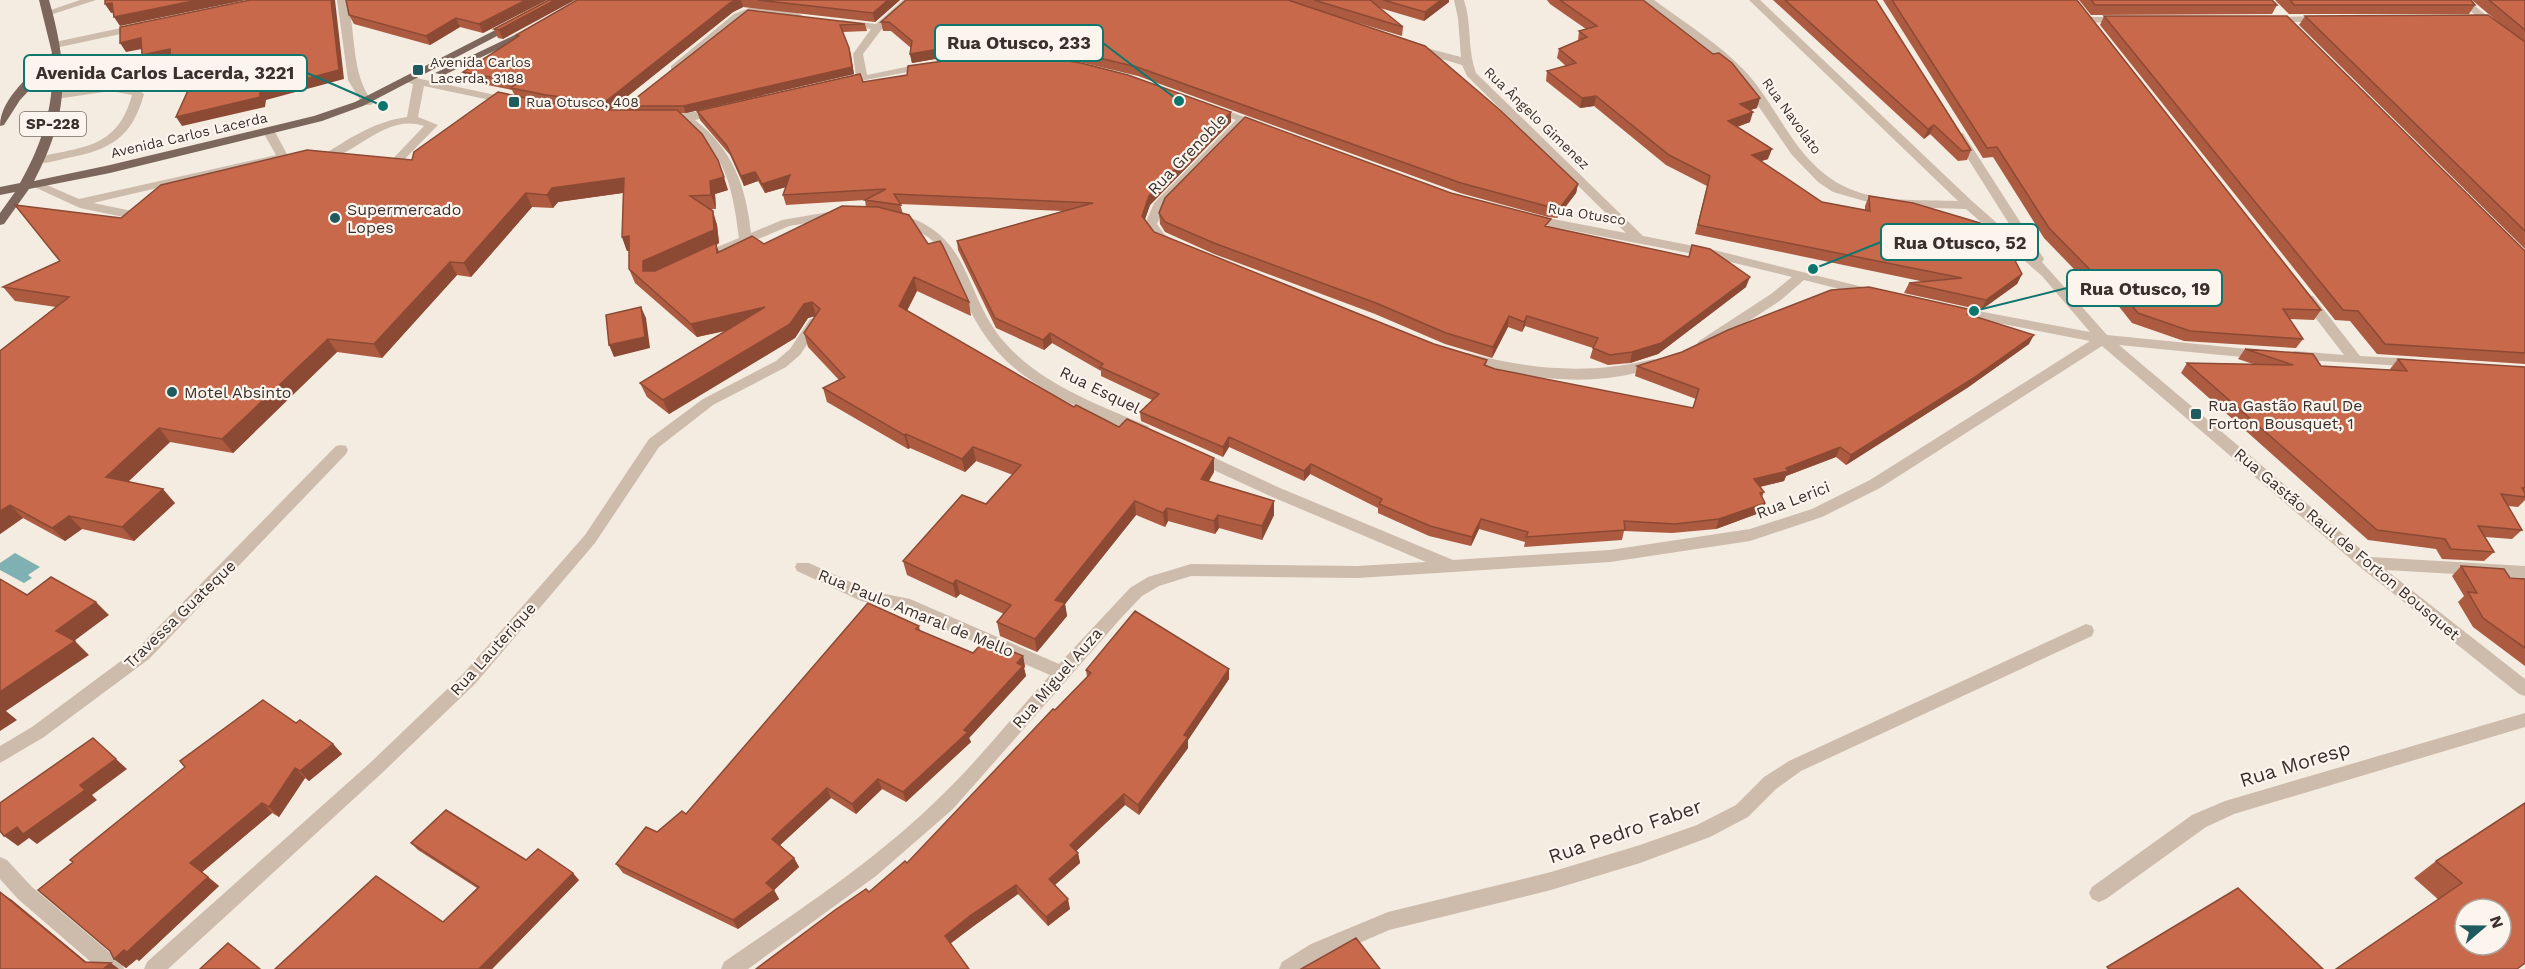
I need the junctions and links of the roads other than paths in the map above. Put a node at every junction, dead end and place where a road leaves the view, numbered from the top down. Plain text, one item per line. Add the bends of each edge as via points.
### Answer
1 (44, 0) edge
2 (92, 0) edge
3 (342, 0) edge
4 (909, 0) edge
5 (1459, 0) edge
6 (1647, 0) edge
7 (1754, 0) edge
8 (2462, 0) edge
9 (2077, 7) edge
10 (2273, 7) edge
11 (47, 13) junction
12 (813, 18) edge
13 (2331, 19) edge
14 (2462, 19) edge
15 (2485, 19) junction
16 (2134, 20) edge
17 (2262, 20) edge
18 (2286, 20) junction
19 (521, 21) edge
20 (834, 21) edge
21 (148, 26) edge
22 (538, 27) edge
23 (878, 27) junction
24 (2302, 36) edge
25 (1402, 44) edge
26 (56, 50) junction
27 (2525, 53) edge
28 (128, 61) dead end
29 (1465, 62) junction
30 (937, 64) edge
31 (56, 76) junction
32 (663, 77) edge
33 (862, 78) junction
34 (413, 81) junction
35 (830, 86) edge
36 (56, 96) junction
37 (363, 102) junction
38 (518, 103) edge
39 (1199, 104) edge
40 (731, 109) edge
41 (654, 118) edge
42 (686, 118) junction
43 (1244, 119) junction
44 (412, 120) junction
45 (1951, 122) edge
46 (0, 123) edge
47 (1277, 131) edge
48 (269, 132) junction
49 (353, 158) edge
50 (39, 160) junction
51 (394, 164) edge
52 (30, 186) junction
53 (0, 191) edge
54 (78, 203) junction
55 (1969, 205) junction
56 (857, 214) edge
57 (880, 215) edge
58 (138, 216) edge
59 (1518, 216) edge
60 (0, 221) edge
61 (1637, 237) junction
62 (745, 238) junction
63 (1185, 248) edge
64 (685, 266) edge
65 (2047, 273) junction
66 (1800, 277) junction
67 (2298, 287) edge
68 (1881, 295) edge
69 (1940, 308) edge
70 (815, 322) edge
71 (2103, 339) junction
72 (1689, 351) edge
73 (1459, 355) edge
74 (1671, 359) edge
75 (2356, 360) junction
76 (2435, 366) edge
77 (1160, 438) edge
78 (1181, 448) edge
79 (341, 450) dead end
80 (2367, 563) junction
81 (1453, 566) junction
82 (803, 567) dead end
83 (2525, 572) edge
84 (2086, 632) dead end
85 (1062, 673) junction
86 (2525, 689) edge
87 (2525, 720) edge
88 (0, 755) edge
89 (0, 866) edge
90 (2099, 893) dead end
91 (114, 969) edge
92 (154, 969) edge
93 (731, 969) edge
94 (1289, 969) edge

1 - 11 main road, SP-228
2 - 11 street
3 - 37 street via 351,72
4 - 23 street
5 - 29 street, Rua Ângelo Gimenez
6 - 55 street, Rua Navolato via 1740,72 1801,156 1834,188 1885,201
7 - 55 street, Rua Gastão Raul de Forton Bousquet
8 - 15 street
9 - 16 street via 2091,25
10 - 18 street
11 - 26 main road, SP-228
12 - 32 street via 748,10
13 - 18 street
14 - 15 street
15 - 27 street
17 - 18 street
18 - 24 street
19 - 34 main road, Avenida Carlos Lacerda
20 - 23 street
21 - 26 street
22 - 34 main road, Avenida Carlos Lacerda
23 - 33 street via 858,54
25 - 29 street
26 - 31 main road, SP-228
26 - 46 main road
28 - 31 street
29 - 61 street, Rua Ângelo Gimenez via 1481,87
30 - 33 street
31 - 36 main road, SP-228
33 - 35 street
34 - 37 main road, Avenida Carlos Lacerda
34 - 38 street
34 - 44 street
36 - 50 main road, SP-228 via 50,139
36 - 50 street via 120,87 138,94 135,114 121,134 99,148
37 - 48 main road, Avenida Carlos Lacerda
39 - 43 street
40 - 42 street
41 - 42 street
42 - 62 street via 715,142 727,158 741,197
43 - 47 street
43 - 63 street, Rua Grenoble via 1166,196 1153,215 1151,224 1160,237
44 - 49 street via 374,129 327,154
44 - 51 street via 432,125
45 - 65 street
48 - 52 main road, Avenida Carlos Lacerda
48 - 54 street via 287,156
50 - 52 main road, SP-228
52 - 53 main road, Avenida Carlos Lacerda
52 - 54 street
52 - 60 main road, SP-228
54 - 58 street
55 - 65 street, Rua Gastão Raul de Forton Bousquet
56 - 62 street via 786,223
57 - 77 street, Rua Esquel via 920,224 948,247 989,334 1020,365 1055,390
59 - 61 street, Rua Otusco
61 - 66 street, Rua Otusco
62 - 64 street
65 - 71 street, Rua Gastão Raul de Forton Bousquet
66 - 68 street, Rua Otusco
66 - 72 street via 1776,297
67 - 75 street
69 - 71 street
70 - 92 street, Rua Lauterique via 795,352 781,364 708,402 654,444 590,539 469,678 376,768
71 - 75 street
71 - 80 street, Rua Gastão Raul de Forton Bousquet
71 - 81 street, Rua Lerici via 1875,484 1817,513 1750,535 1622,555
73 - 74 street via 1499,367 1554,375 1630,371
75 - 76 street
78 - 81 street
79 - 88 street, Travessa Guateque via 143,654
80 - 83 street
80 - 86 street, Rua Gastão Raul de Forton Bousquet
81 - 85 street, Rua Miguel Auza via 1357,572 1208,568 1167,576 1136,592
82 - 85 street, Rua Paulo Amaral de Mello via 867,597 904,604
84 - 94 street, Rua Pedro Faber via 1795,766 1770,783 1742,811 1703,831 1551,880 1388,921 1318,951
85 - 93 street, Rua Miguel Auza via 918,830
87 - 90 street, Rua Moresp via 2231,807 2199,821
89 - 91 street via 25,893

